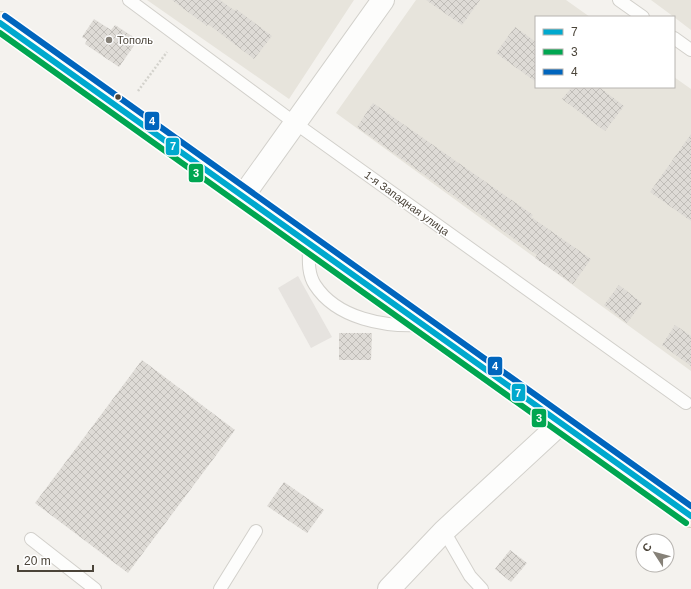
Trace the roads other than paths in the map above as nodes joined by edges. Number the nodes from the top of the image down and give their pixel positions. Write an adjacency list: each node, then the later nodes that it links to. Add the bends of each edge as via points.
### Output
1 (129, 0): 8 (lane, 1-я Западная улица)
2 (382, 0): 8 (street)
3 (618, 0): 4 (lane)
4 (642, 16)
5 (0, 23): 9 (main road)
6 (675, 39): 7 (lane)
7 (691, 50)
8 (295, 123): 9 (street); 12 (lane, 1-я Западная улица)
9 (243, 196): 10 (main road)
10 (309, 243): 11 (main road); 11 (lane, via 309,267 315,285 330,301 346,312 377,323)
11 (424, 325): 13 (main road)
12 (686, 403)
13 (560, 424): 14 (main road); 16 (street)
14 (691, 516)
15 (256, 531): 19 (lane)
16 (444, 531): 20 (street); 21 (lane, via 470,576)
17 (31, 539): 18 (lane)
18 (95, 589)
19 (220, 589)
20 (389, 589)
21 (482, 589)

